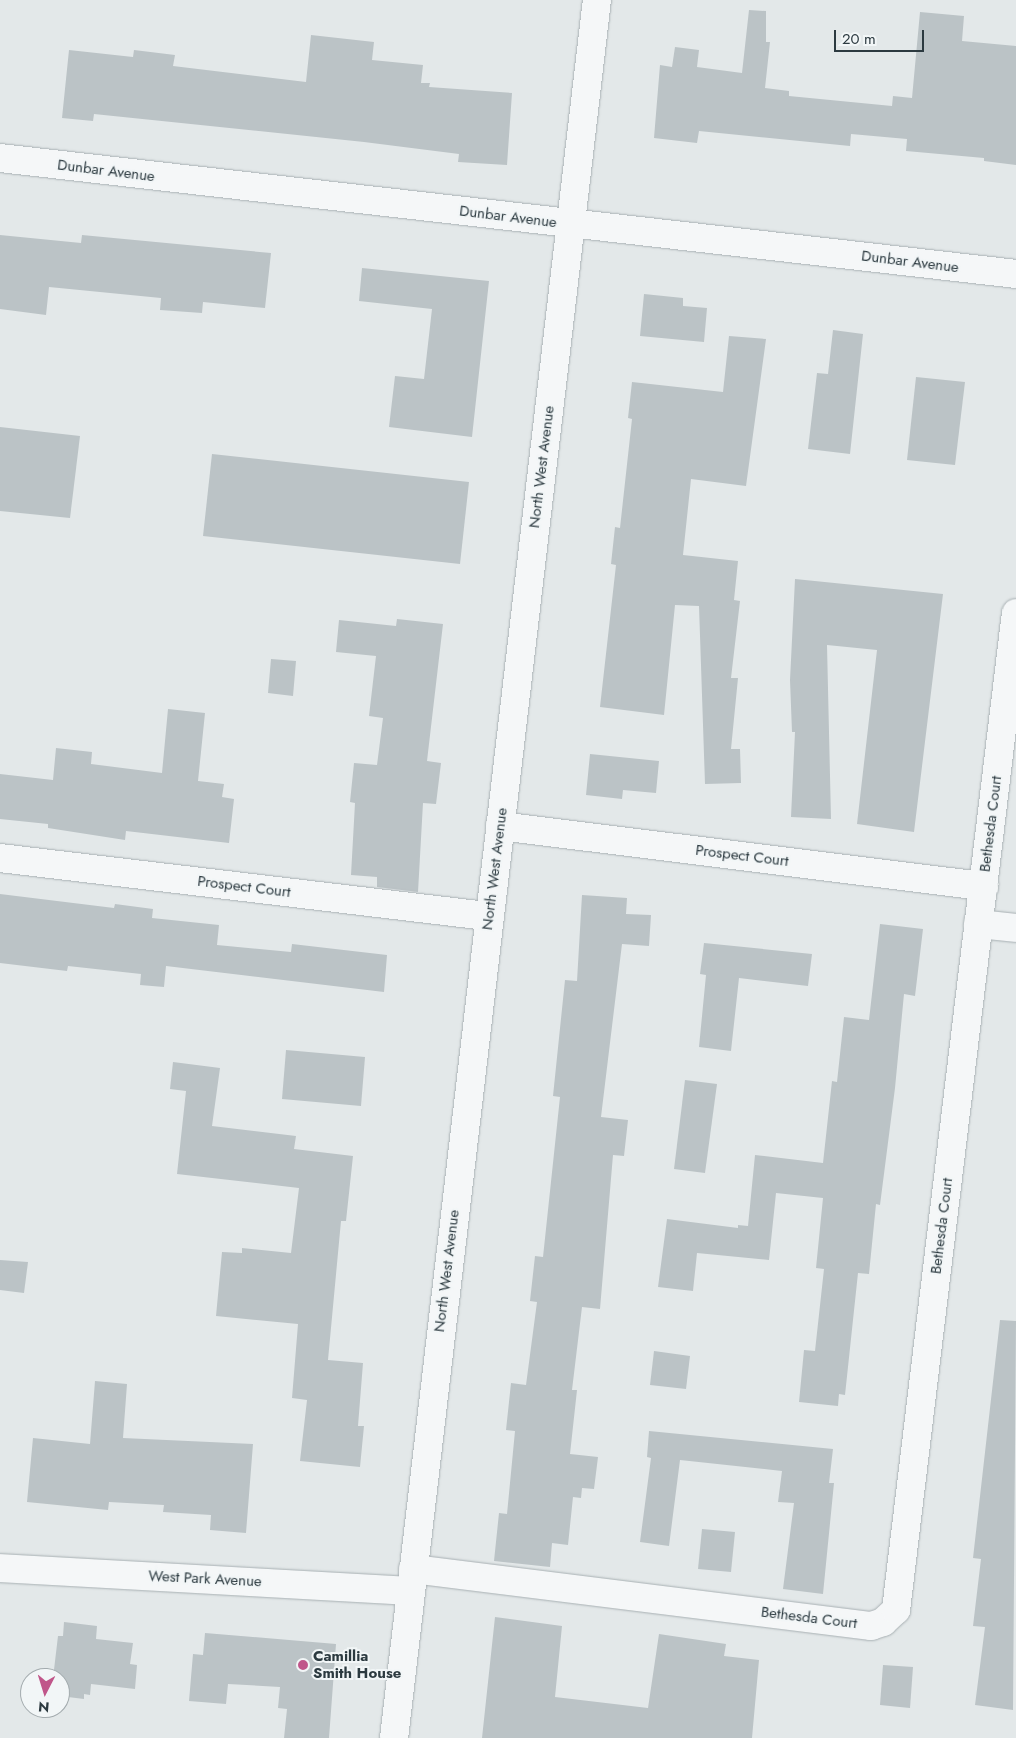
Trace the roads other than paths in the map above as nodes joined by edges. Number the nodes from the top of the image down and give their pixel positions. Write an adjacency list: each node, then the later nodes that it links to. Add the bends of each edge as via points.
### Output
1 (597, 0): 3 (street, North West Avenue)
2 (0, 158): 3 (street, Dunbar Avenue)
3 (573, 224): 4 (street, Dunbar Avenue); 6 (street, North West Avenue)
4 (1016, 274)
5 (1016, 613): 8 (street, Bethesda Court)
6 (500, 826): 8 (street, Prospect Court); 9 (street, North West Avenue)
7 (0, 858): 9 (street, Prospect Court)
8 (984, 886): 10 (street, Bethesda Court)
9 (489, 916): 13 (street, North West Avenue)
10 (978, 924): 11 (street); 14 (street, Bethesda Court, via 896,1610 883,1622 871,1626)
11 (1016, 928)
12 (0, 1568): 13 (street, West Park Avenue)
13 (411, 1580): 14 (street, West Park Avenue); 15 (street, North West Avenue)
14 (672, 1601)
15 (394, 1738)

